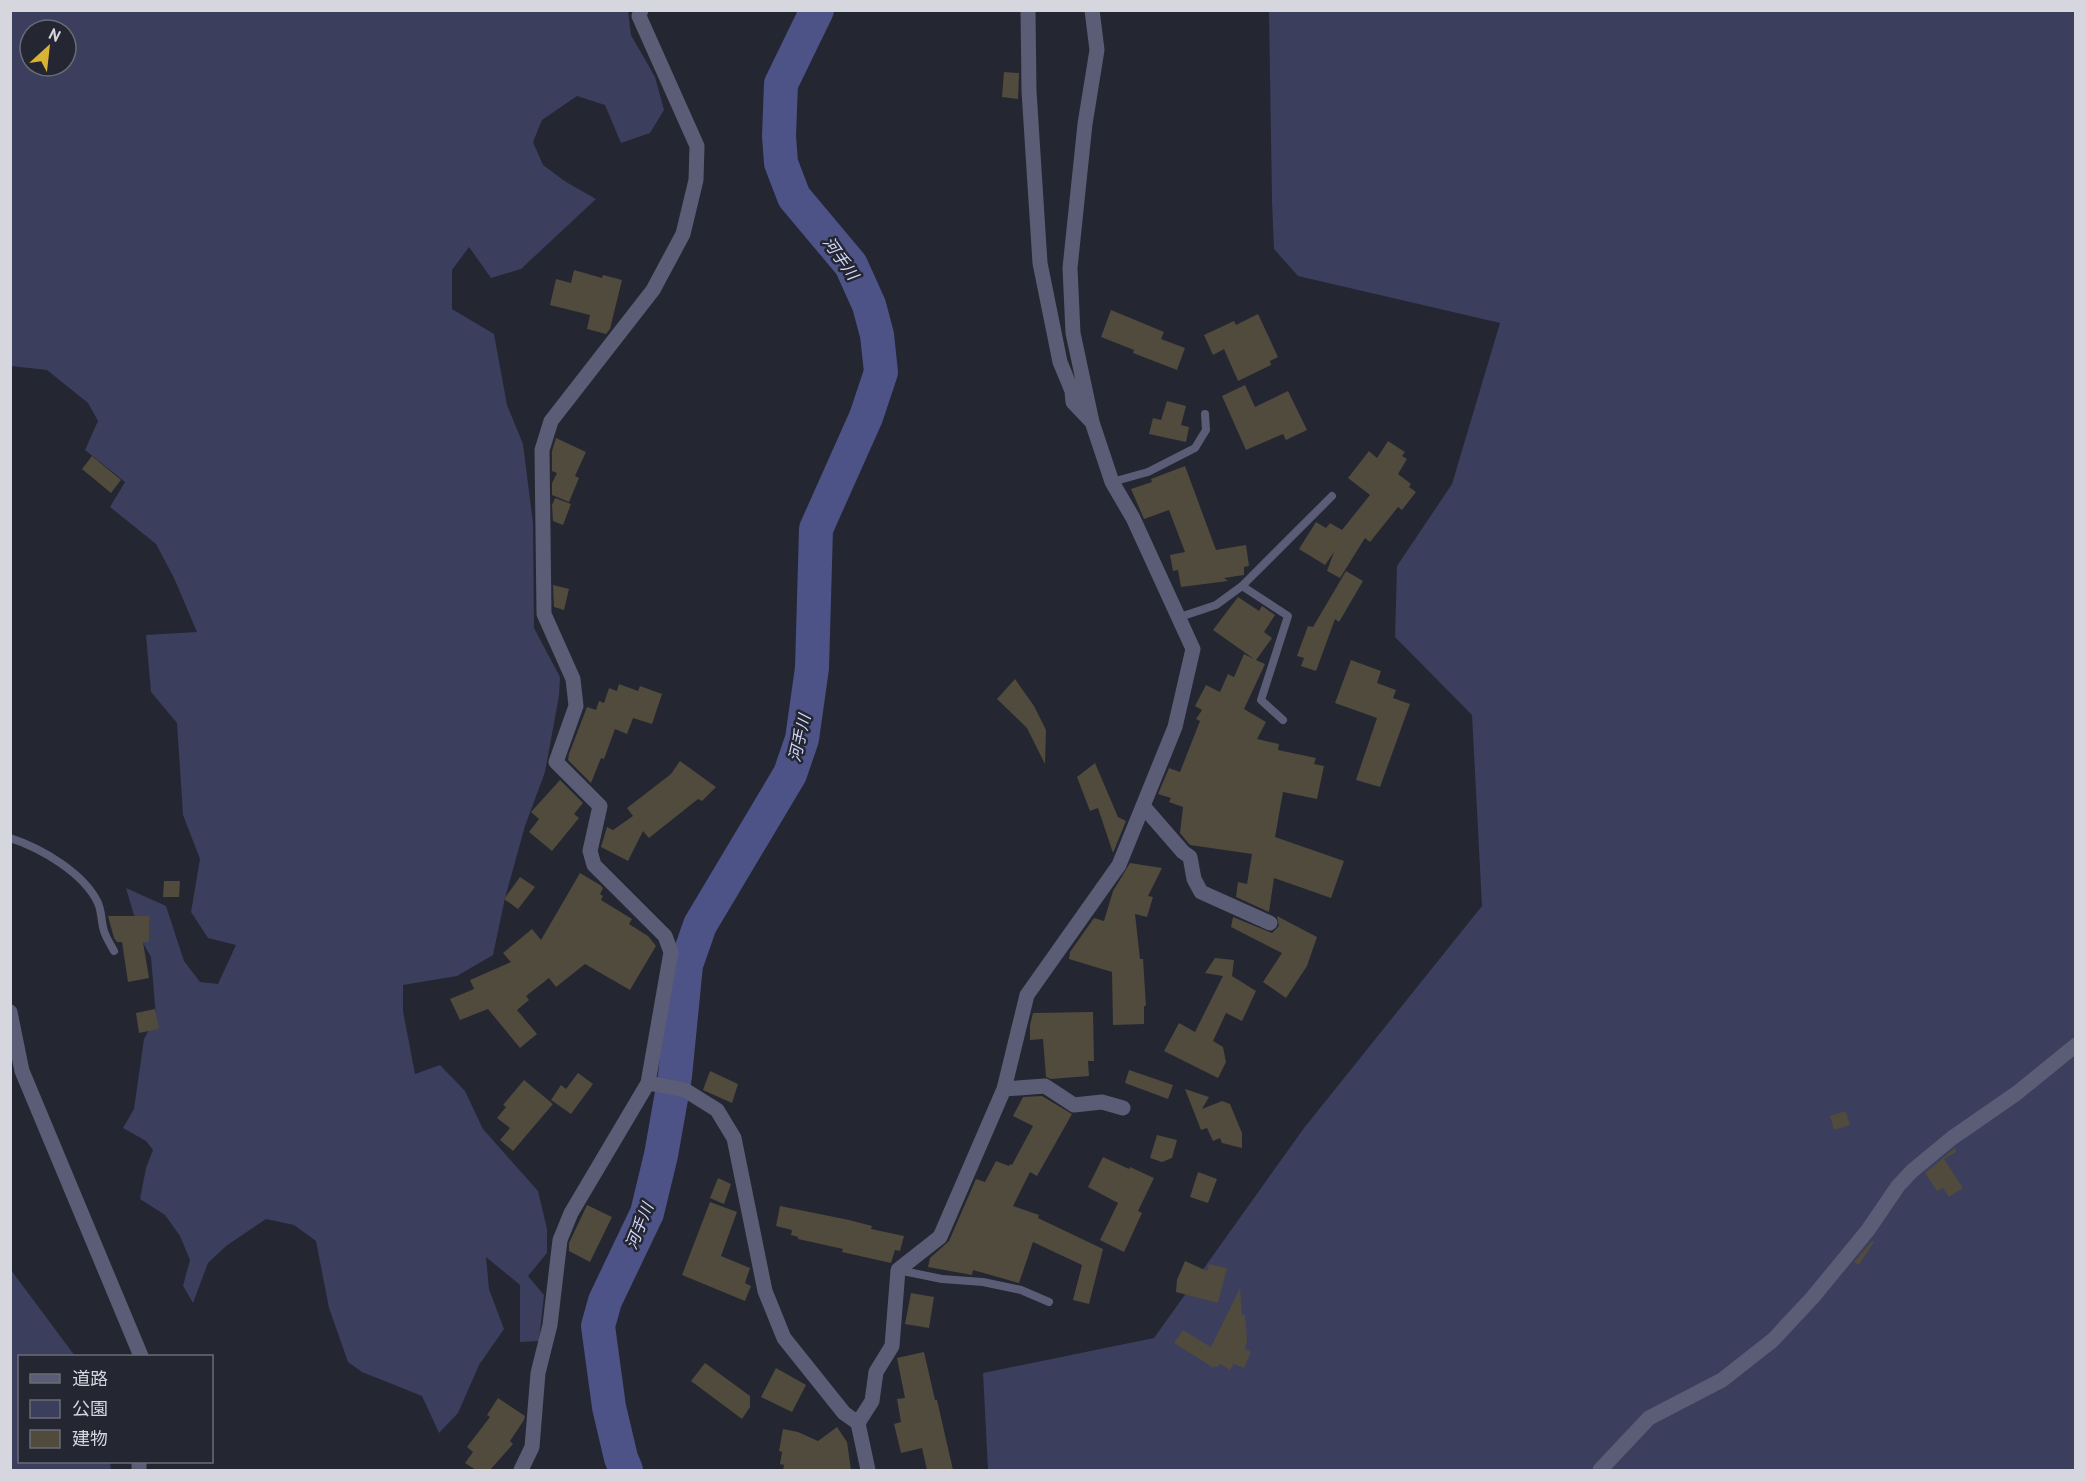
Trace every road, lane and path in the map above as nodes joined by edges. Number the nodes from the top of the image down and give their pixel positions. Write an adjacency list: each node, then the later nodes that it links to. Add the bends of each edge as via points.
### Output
1 (641, 10): 17 (street, via 639,16 697,146 696,180 683,234 653,290 551,421 543,450 544,614 573,679 576,706 556,762 600,806 590,850 594,865 665,936 671,952)
2 (1028, 10): 5 (street, via 1040,263 1060,362 1073,402)
3 (1092, 10): 5 (street, via 1097,50 1070,268 1073,333)
4 (1205, 414): 6 (lane, via 1206,430 1195,448 1148,472)
5 (1092, 422): 6 (street)
6 (1112, 482): 9 (street)
7 (1332, 496): 8 (lane)
8 (1242, 586): 9 (lane, via 1216,605); 10 (lane, via 1288,616 1261,700)
9 (1180, 617): 11 (street, via 1193,649 1175,727)
10 (1283, 720)
11 (1143, 806): 13 (street, via 1190,857 1201,892); 18 (street, via 1119,865 1027,995)
12 (10, 838): 14 (lane, via 28,843 86,885 98,904)
13 (1270, 923)
14 (114, 951)
15 (10, 1012): 22 (street, via 22,1071)
16 (2076, 1045): 26 (street, via 2018,1094 1952,1138 1912,1171 1813,1297 1773,1340 1722,1380 1649,1418)
17 (656, 1084): 23 (street, via 685,1090 717,1110 734,1138 765,1291 784,1338 844,1413); 24 (street, via 571,1213 560,1240 550,1324 538,1373 532,1448)
18 (1004, 1089): 19 (street, via 1045,1086 1074,1105 1102,1102); 20 (street, via 940,1237)
19 (1123, 1108)
20 (898, 1270): 21 (lane, via 1021,1290); 23 (street, via 892,1346 876,1372 872,1401)
21 (1049, 1302)
22 (141, 1355)
23 (858, 1423): 25 (street)
24 (521, 1470)
25 (868, 1470)
26 (1600, 1470)

